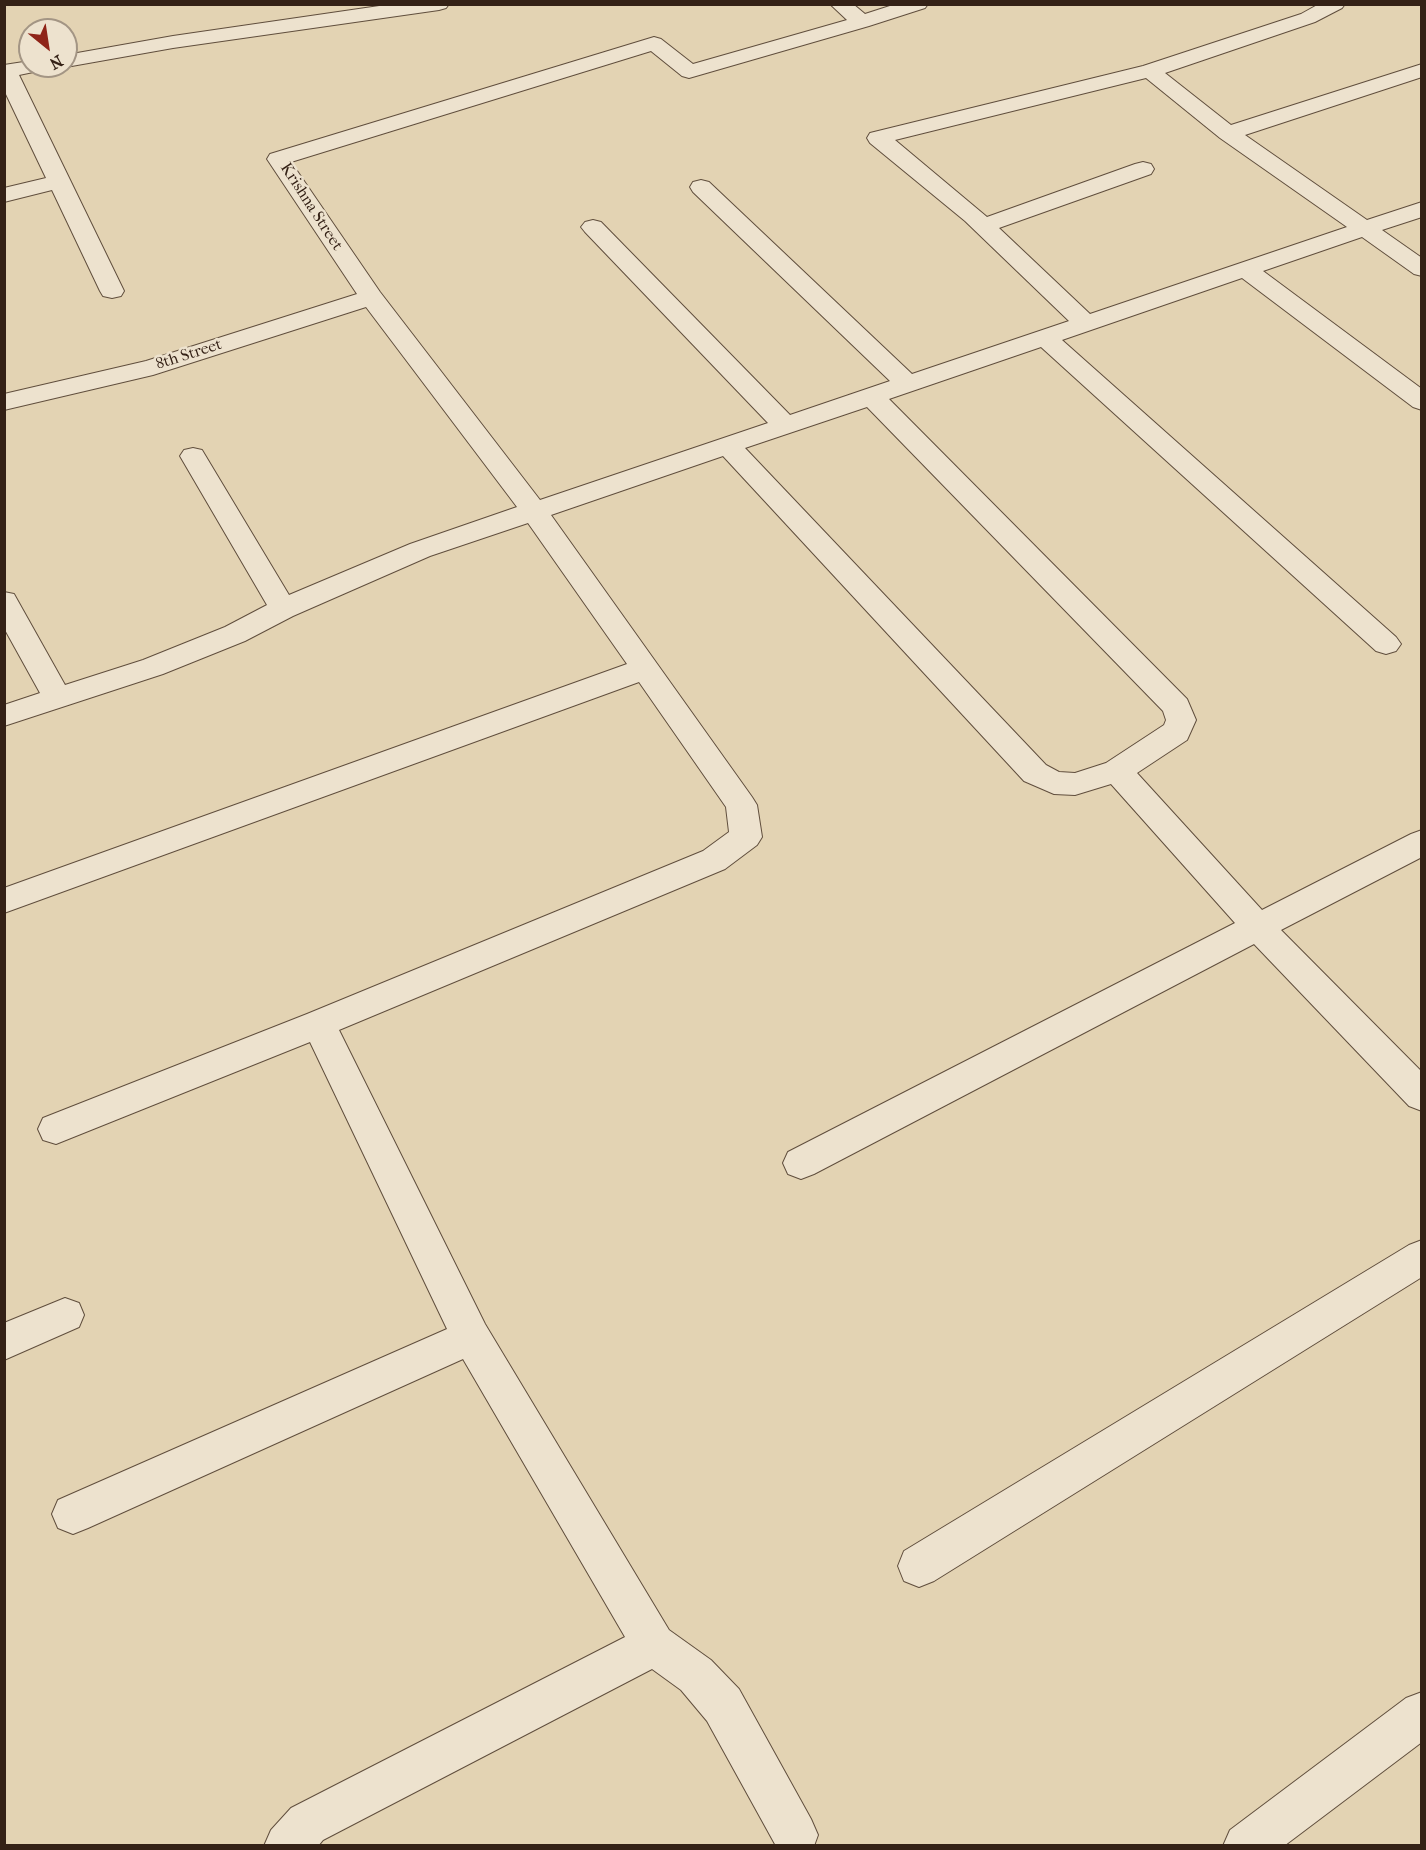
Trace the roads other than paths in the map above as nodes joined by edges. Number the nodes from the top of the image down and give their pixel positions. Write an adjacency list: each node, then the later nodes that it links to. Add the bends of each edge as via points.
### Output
1 (840, 4): 5 (street)
2 (918, 4): 5 (street)
3 (1335, 4): 8 (street, via 1308,18)
4 (425, 6): 6 (street)
5 (862, 22): 22 (street, Krishna Street, via 689,72 654,43 278,159)
6 (78, 59)
7 (1422, 70): 10 (street)
8 (1149, 71): 10 (street); 16 (street, via 878,138)
9 (5, 72): 12 (street)
10 (1228, 133): 18 (street)
11 (1143, 169): 16 (street)
12 (59, 182): 14 (street); 21 (street)
13 (701, 187): 25 (street)
14 (4, 195)
15 (1422, 209): 18 (street)
16 (984, 226): 23 (street)
17 (592, 227): 29 (street)
18 (1365, 229): 19 (street); 20 (street)
19 (1422, 269)
20 (1246, 270): 23 (street); 28 (street)
21 (112, 291)
22 (370, 297): 27 (street, 8th Street, via 153,366); 32 (street, Krishna Street)
23 (1087, 324): 24 (street)
24 (1045, 338): 25 (street); 35 (street)
25 (908, 384): 26 (street)
26 (871, 396): 29 (street); 39 (street, via 1176,706 1181,720 1176,732)
27 (4, 402)
28 (1422, 402)
29 (786, 426): 30 (street)
30 (727, 446): 32 (street); 39 (street, via 1035,772 1054,783 1075,784)
31 (193, 456): 34 (street)
32 (534, 511): 34 (street, via 420,550); 36 (street, Krishna Street)
33 (4, 601): 37 (street)
34 (283, 609): 37 (street, via 235,634 153,667)
35 (1386, 644)
36 (644, 669): 41 (street); 43 (street, Krishna Street, via 741,805 746,837 714,860)
37 (57, 698): 38 (street)
38 (4, 716)
39 (1117, 771): 42 (street)
40 (1422, 842): 42 (street)
41 (4, 901)
42 (1259, 928): 44 (street); 46 (street)
43 (319, 1024): 45 (street); 49 (street)
44 (1422, 1095)
45 (56, 1129)
46 (801, 1163)
47 (1422, 1257): 52 (street)
48 (64, 1314): 50 (street)
49 (471, 1336): 51 (street); 53 (street)
50 (4, 1342)
51 (73, 1514)
52 (919, 1566)
53 (654, 1645): 55 (street, via 696,1675 723,1705); 56 (street, via 307,1824)
54 (1422, 1714): 57 (street)
55 (795, 1835)
56 (287, 1845)
57 (1246, 1845)

